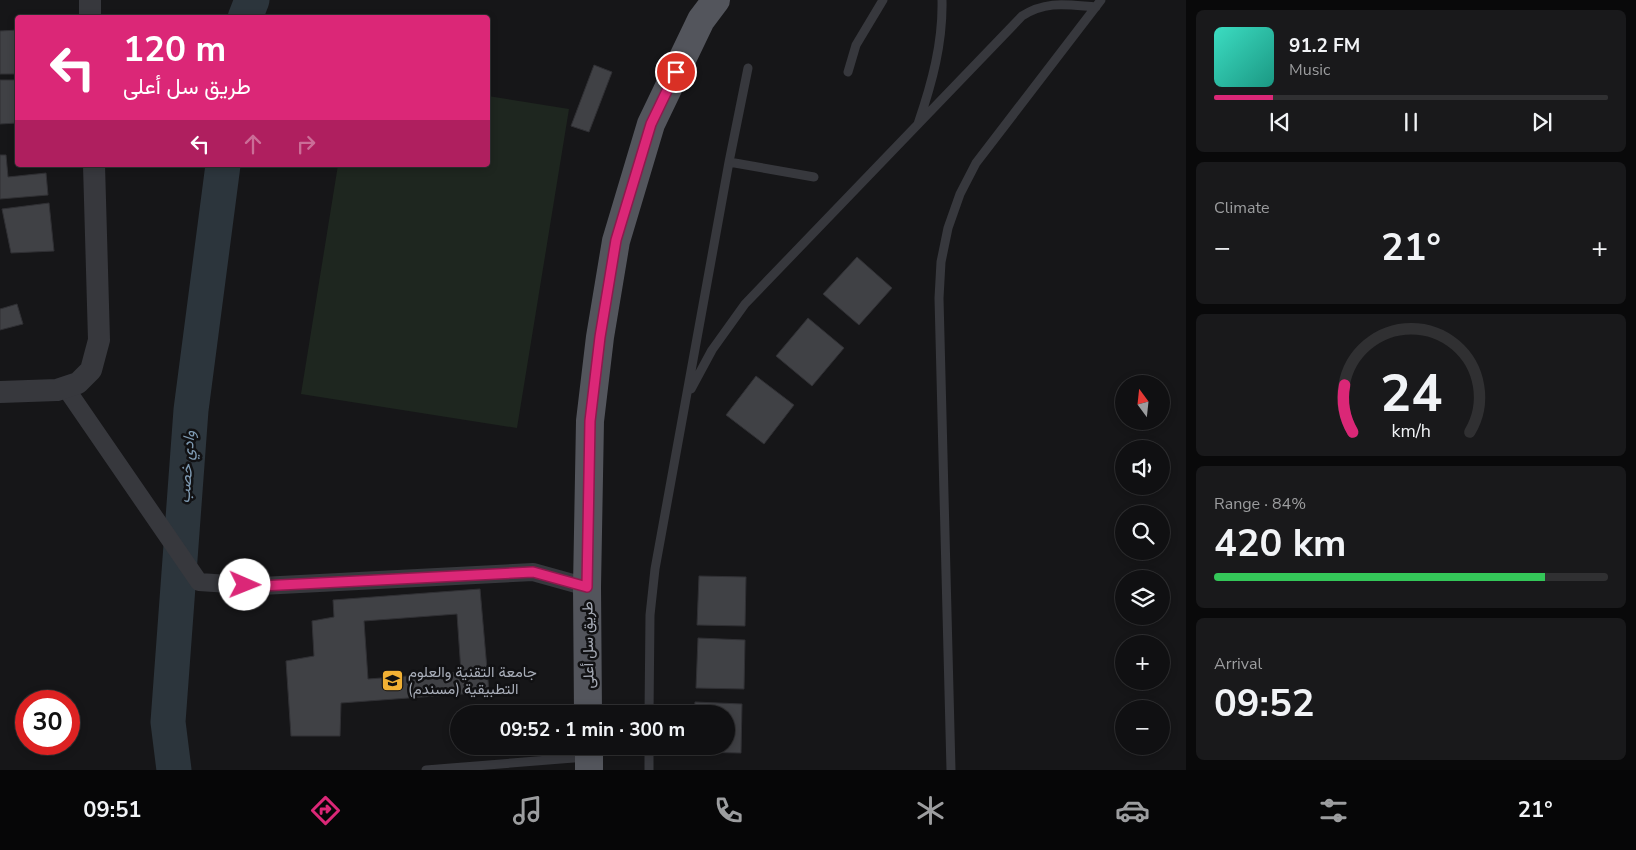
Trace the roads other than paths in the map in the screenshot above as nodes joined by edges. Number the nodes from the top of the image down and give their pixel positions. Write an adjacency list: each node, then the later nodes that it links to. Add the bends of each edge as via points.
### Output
1 (90, 0): 6 (street)
2 (716, 0): 16 (main road, طريق سل أعلى, via 701,20 651,124 616,240 590,421)
3 (882, 0): 8 (lane, via 856,45)
4 (942, 0): 9 (lane, via 938,54)
5 (1098, 3): 9 (lane, via 1046,5 1022,16); 24 (lane, via 976,163 960,194 941,262 939,298)
6 (90, 15)
7 (748, 68): 10 (lane)
8 (848, 72)
9 (917, 127): 15 (lane, via 745,304 712,350)
10 (729, 162): 12 (lane); 15 (lane)
11 (94, 167): 13 (street, via 99,340 91,370 78,382)
12 (814, 176)
13 (65, 387): 14 (street); 16 (street, via 200,582 261,586 533,572)
14 (0, 392)
15 (685, 400): 18 (lane, via 652,592)
16 (587, 587): 17 (main road, طريق سل أعلى)
17 (588, 705)
18 (649, 705)
19 (649, 755): 23 (lane)
20 (589, 758): 21 (lane)
21 (488, 767): 22 (lane)
22 (426, 770)
23 (649, 770)
24 (951, 770)

